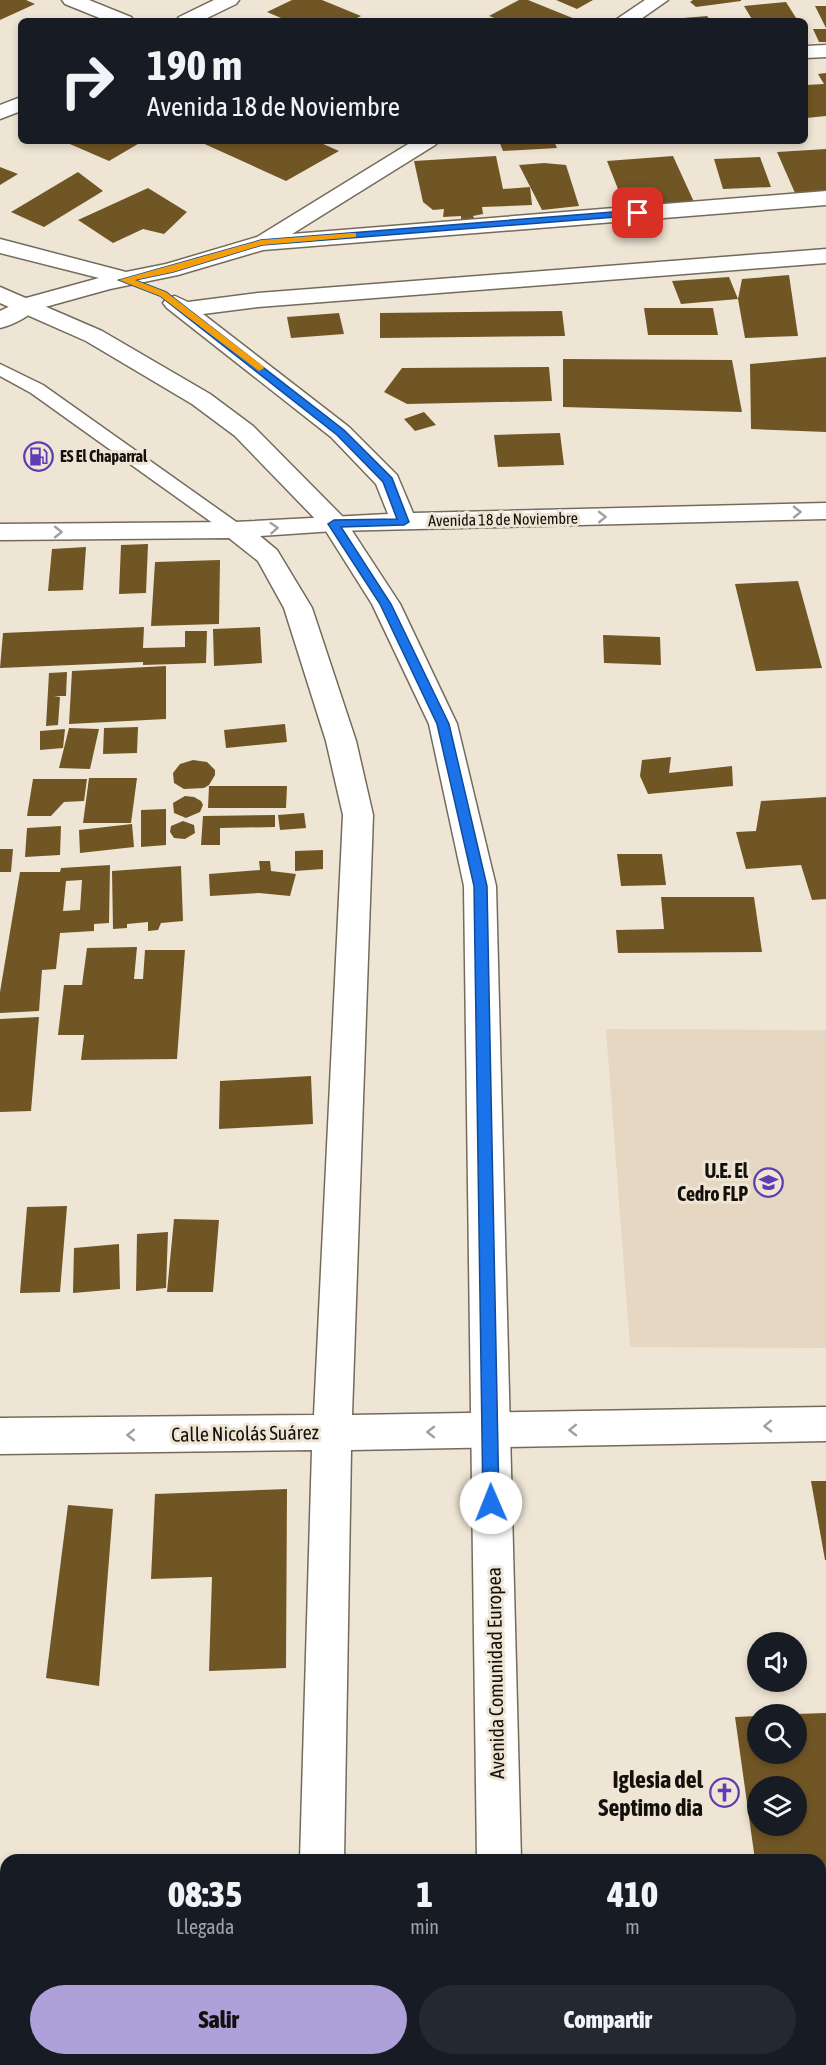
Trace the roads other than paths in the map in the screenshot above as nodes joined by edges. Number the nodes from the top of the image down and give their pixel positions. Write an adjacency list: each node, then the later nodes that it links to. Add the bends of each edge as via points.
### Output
1 (72, 0): 4 (street)
2 (229, 0): 5 (street)
3 (658, 0): 6 (street)
4 (117, 18)
5 (192, 18)
6 (629, 18)
7 (826, 51): 8 (street)
8 (808, 52)
9 (18, 104): 10 (street)
10 (0, 113)
11 (423, 144): 13 (street)
12 (826, 198): 13 (street)
13 (261, 243): 16 (street)
14 (0, 246): 16 (street)
15 (826, 256): 19 (street)
16 (124, 280): 18 (street); 19 (street, via 163,294)
17 (0, 294): 18 (street, Avenida Comunidad Europea)
18 (27, 305): 20 (street); 24 (street, Avenida Comunidad Europea, via 94,336 201,399 244,431)
19 (184, 309): 23 (street, via 340,432 388,481)
20 (0, 321)
21 (0, 369): 25 (lane, via 37,389)
22 (826, 512): 23 (street, Avenida 18 de Noviembre, one-way to 22)
23 (404, 522): 24 (street, Avenida 18 de Noviembre)
24 (334, 524): 25 (street, Avenida 18 de Noviembre, one-way to 24); 28 (street, Avenida Comunidad Europea, via 386,604 443,724 480,886)
25 (236, 530): 26 (street, Avenida 18 de Noviembre, one-way to 25); 29 (street, via 268,556 298,608 340,741 358,815)
26 (0, 532)
27 (826, 1425): 28 (street, Calle Nicolás Suárez, one-way to 28)
28 (489, 1431): 29 (street, Calle Nicolás Suárez, one-way to 29); 32 (street, Avenida Comunidad Europea)
29 (333, 1432): 30 (street, Calle Nicolás Suárez, one-way to 30); 31 (street)
30 (0, 1436)
31 (322, 1854)
32 (499, 1854)

